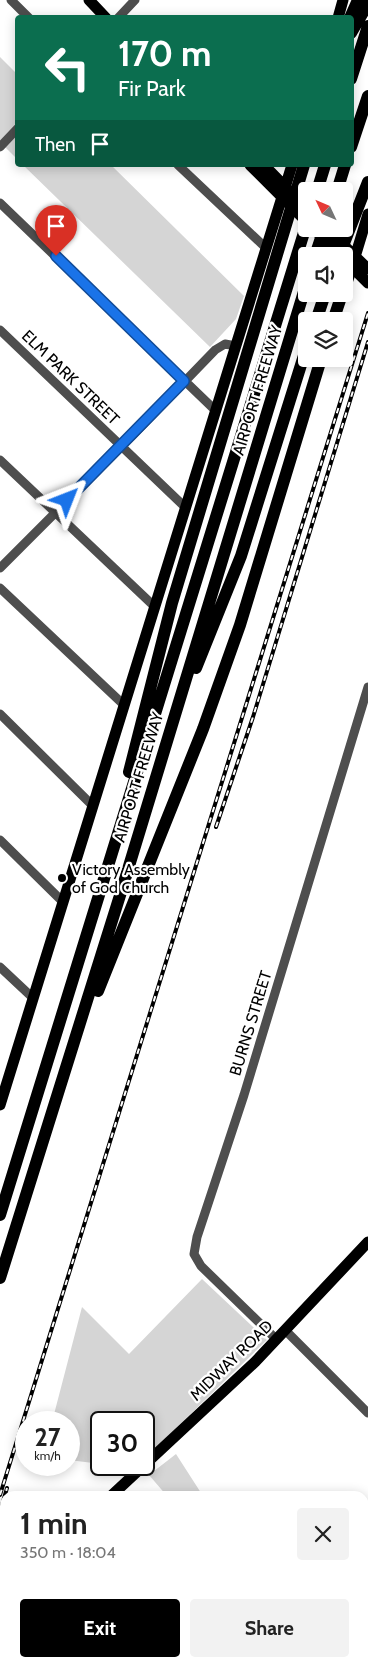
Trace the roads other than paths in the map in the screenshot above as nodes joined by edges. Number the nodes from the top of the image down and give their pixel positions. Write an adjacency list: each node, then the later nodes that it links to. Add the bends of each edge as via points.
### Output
1 (11, 0): 7 (street)
2 (88, 0): 8 (main road)
3 (135, 0): 9 (street)
4 (343, 0): 10 (main road)
5 (358, 0): 11 (highway)
6 (368, 4): 13 (highway)
7 (26, 15)
8 (103, 15)
9 (121, 15)
10 (339, 15)
11 (351, 15)
12 (368, 26): 14 (highway)
13 (354, 28)
14 (354, 70)
15 (368, 96): 17 (highway)
16 (15, 131): 18 (street)
17 (354, 138)
18 (0, 147)
19 (180, 167): 39 (street)
20 (253, 167): 29 (main road)
21 (265, 167): 29 (main road)
22 (291, 167): 29 (main road, AIRPORT FREEWAY)
23 (303, 167): 63 (highway, via 189,546 141,720 127,778)
24 (324, 167): 26 (highway)
25 (344, 167): 27 (highway)
26 (320, 182)
27 (340, 182)
28 (368, 182): 37 (highway)
29 (284, 192): 30 (main road); 32 (main road); 39 (main road, AIRPORT FREEWAY)
30 (298, 202)
31 (0, 203): 49 (street)
32 (298, 210)
33 (368, 214): 38 (main road)
34 (302, 238): 63 (highway, AIRPORT FREEWAY)
35 (324, 238): 36 (main road)
36 (333, 247)
37 (349, 247)
38 (352, 247)
39 (266, 248): 46 (main road, AIRPORT FREEWAY)
40 (353, 262): 42 (main road)
41 (353, 267): 43 (main road)
42 (368, 270)
43 (368, 283)
44 (301, 302): 61 (highway, AIRPORT FREEWAY)
45 (0, 330): 51 (street, ELM PARK STREET)
46 (236, 346): 49 (street, via 218,346); 50 (main road, AIRPORT FREEWAY)
47 (300, 367): 61 (highway, via 241,556)
48 (319, 367): 68 (highway, via 240,625 106,969 78,1050)
49 (184, 381): 50 (street); 51 (street)
50 (216, 411): 53 (main road, AIRPORT FREEWAY)
51 (122, 447): 53 (street, ELM PARK STREET); 54 (street)
52 (0, 460): 54 (street)
53 (186, 508): 57 (main road, AIRPORT FREEWAY)
54 (55, 512): 55 (street); 57 (street)
55 (0, 568)
56 (0, 588): 59 (street)
57 (155, 607): 59 (main road, AIRPORT FREEWAY)
58 (368, 687): 74 (street, BURNS STREET, via 194,1254 201,1266)
59 (124, 705): 62 (main road, AIRPORT FREEWAY)
60 (0, 714): 62 (street)
61 (165, 744): 68 (highway, AIRPORT FREEWAY)
62 (93, 806): 65 (main road, AIRPORT FREEWAY)
63 (123, 817): 70 (highway, AIRPORT FREEWAY)
64 (0, 840): 65 (street)
65 (63, 902): 67 (main road, AIRPORT FREEWAY)
66 (0, 967): 67 (street)
67 (33, 998): 69 (main road, AIRPORT FREEWAY)
68 (65, 1072): 72 (highway, AIRPORT FREEWAY)
69 (1, 1101)
70 (0, 1215)
71 (368, 1242): 73 (main road, MIDWAY ROAD)
72 (0, 1278)
73 (285, 1330): 74 (main road, MIDWAY ROAD); 75 (street)
74 (276, 1339): 76 (main road, MIDWAY ROAD)
75 (368, 1413)
76 (116, 1491)

